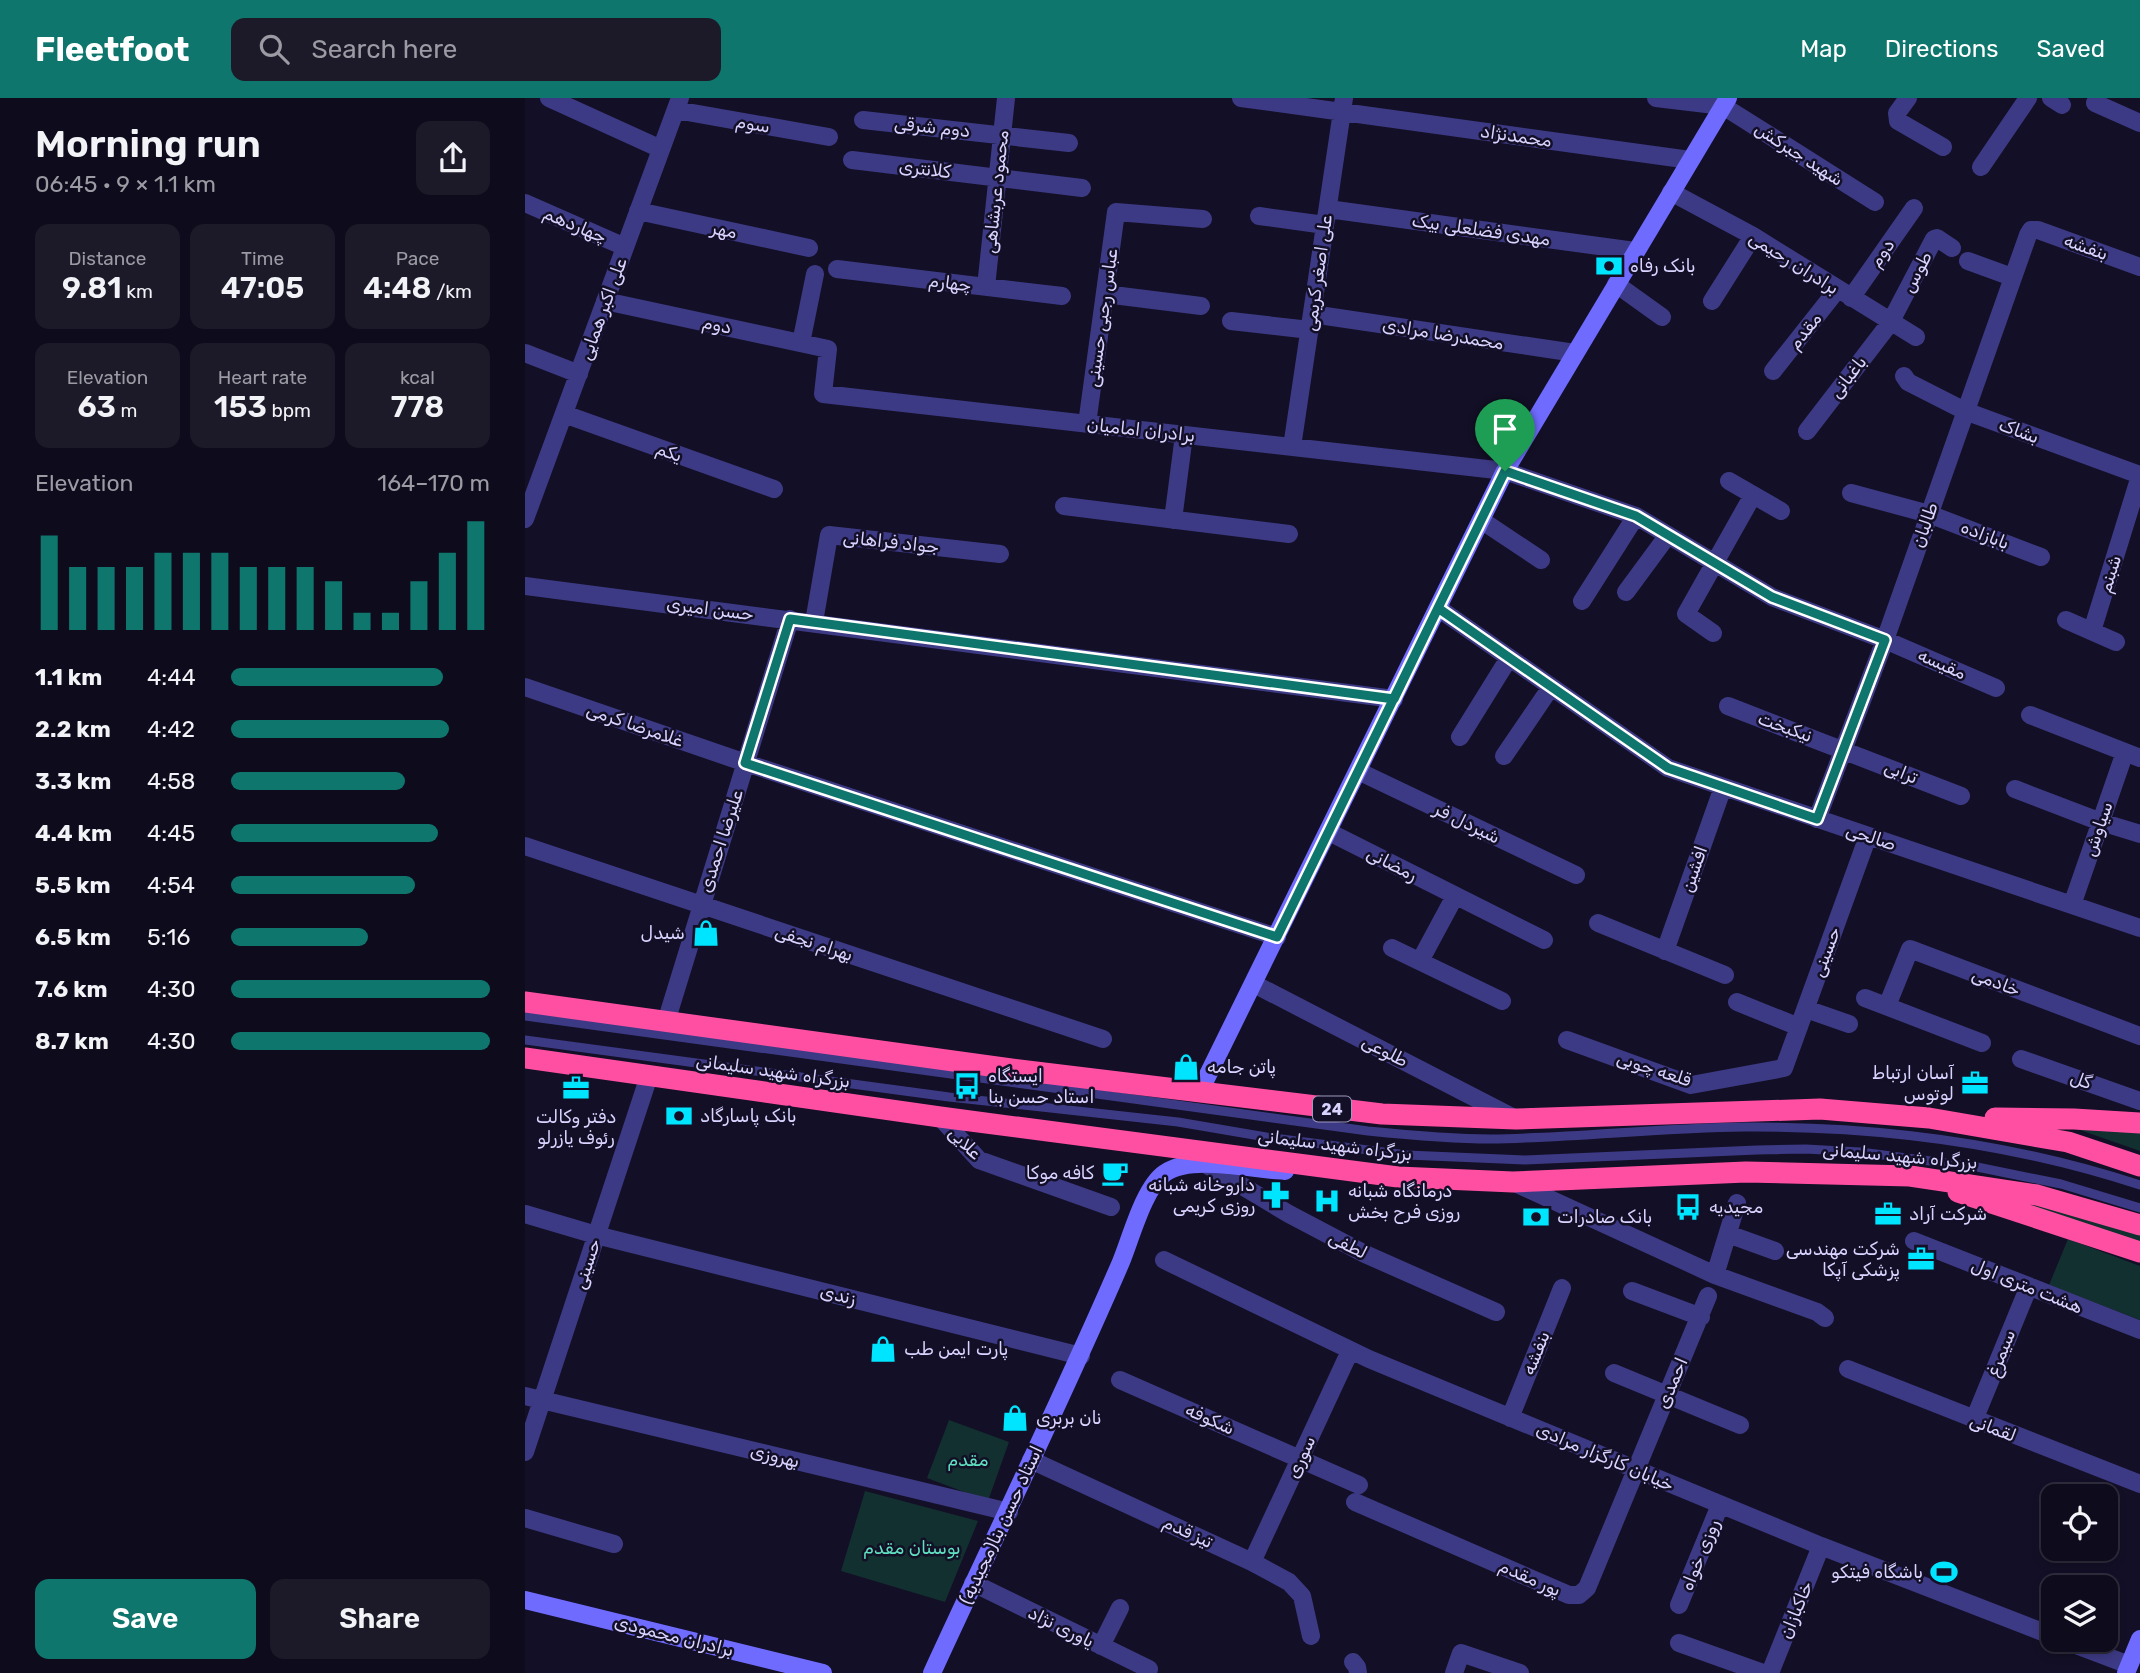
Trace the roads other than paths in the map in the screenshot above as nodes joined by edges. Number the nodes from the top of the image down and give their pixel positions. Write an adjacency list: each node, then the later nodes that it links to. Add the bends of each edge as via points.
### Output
1 (549, 98): 17 (street)
2 (1006, 98): 13 (street, محمود عربشاهی)
3 (1241, 98): 10 (street, محمدنژاد)
4 (1655, 98): 7 (street)
5 (1908, 98): 16 (street, via 1897,113 1898,121)
6 (2028, 98): 20 (street)
7 (1726, 102): 19 (main road); 24 (street, شهید جبرکش)
8 (2095, 103): 12 (street)
9 (678, 104): 14 (street, سوم); 17 (street, علی اکبر همایی)
10 (1343, 105): 19 (street, محمدنژاد); 29 (street, علی اصغر کریمی)
11 (863, 120): 13 (street, دوم شرقی)
12 (2140, 123)
13 (1002, 134): 15 (street, دوم شرقی); 21 (street, محمود عربشاهی)
14 (829, 137)
15 (1069, 143)
16 (1943, 148)
17 (661, 149): 27 (street, علی اکبر همایی)
18 (852, 160): 21 (street, کلانتری)
19 (1691, 160): 23 (main road)
20 (1981, 167)
21 (997, 178): 22 (street, کلانتری); 43 (street, محمود عربشاهی)
22 (1082, 188)
23 (1671, 192): 32 (street, برادران رحیمی); 36 (main road)
24 (1875, 202)
25 (525, 203): 33 (street, چهاردهم)
26 (1914, 208): 45 (street, دوم)
27 (638, 211): 33 (street, علی اکبر همایی); 34 (street, مهر)
28 (1259, 216): 29 (street, مهدی فضلعلی بیک)
29 (1326, 217): 36 (street, مهدی فضلعلی بیک); 52 (street, علی اصغر کریمی)
30 (1203, 219): 44 (street, عباس رجبی حسینی, via 1116,212)
31 (2031, 230): 38 (street, بنفشه); 41 (street, طالبان)
32 (1753, 236): 45 (street, برادران رحیمی); 47 (street)
33 (625, 247): 48 (street, علی اکبر همایی)
34 (809, 248)
35 (1952, 248): 53 (street, طوس, via 1934,239)
36 (1635, 251): 42 (main road)
37 (1968, 261): 41 (street)
38 (2140, 267)
39 (837, 269): 43 (street, چهارم)
40 (815, 274): 55 (street)
41 (2012, 277): 62 (street, طالبان)
42 (1616, 284): 50 (street); 58 (main road)
43 (986, 287): 46 (street, چهارم)
44 (1105, 294): 49 (street); 64 (street, عباس رجبی حسینی)
45 (1844, 294): 53 (street, برادران رحیمی); 59 (street, مقدم)
46 (1062, 296)
47 (1712, 301)
48 (605, 302): 55 (street, دوم); 60 (street, علی اکبر همایی)
49 (1201, 306)
50 (1662, 317)
51 (1231, 321): 52 (street, محمدرضا مرادی)
52 (1311, 322): 58 (street, محمدرضا مرادی); 67 (street, علی اصغر کریمی)
53 (1890, 323): 54 (street, برادران رحیمی); 65 (street, باغبانی)
54 (1916, 337)
55 (801, 343): 56 (street, دوم)
56 (828, 349): 64 (street, برادران امامیان, via 823,394)
57 (525, 353): 60 (street)
58 (1575, 354): 68 (main road)
59 (1773, 371)
60 (579, 374): 63 (street, علی اکبر همایی)
61 (1904, 376): 62 (street, بشاک)
62 (1965, 411): 69 (street, بشاک); 77 (street, طالبان)
63 (564, 414): 71 (street, یکم); 74 (street, علی اکبر همایی)
64 (1087, 424): 66 (street, برادران امامیان)
65 (1807, 431)
66 (1184, 435): 67 (street, برادران امامیان); 80 (street)
67 (1292, 447): 68 (street, برادران امامیان)
68 (1505, 471): 78 (street, مقیسه); 81 (main road)
69 (2140, 476): 95 (street, شبنم)
70 (1729, 481): 73 (street)
71 (774, 489)
72 (1851, 493): 77 (street, بابازاده)
73 (1753, 495): 76 (street); 87 (street)
74 (529, 496): 79 (street, علی اکبر همایی)
75 (1064, 506): 80 (street)
76 (1781, 511)
77 (1929, 514): 85 (street, بابازاده); 97 (street, طالبان)
78 (1636, 516): 83 (street, مقیسه); 90 (street)
79 (525, 519)
80 (1173, 520): 82 (street)
81 (1481, 520): 86 (street); 91 (main road)
82 (1289, 534)
83 (1668, 535): 87 (street, مقیسه); 89 (street)
84 (1000, 554): 94 (street, جواد فراهانی, via 829,535)
85 (2041, 556)
86 (1542, 560)
87 (1713, 564): 96 (street, via 1686,614); 97 (street, مقیسه, via 1772,597)
88 (525, 586): 92 (street, حسن امیری)
89 (1626, 592)
90 (1582, 601)
91 (1438, 608): 99 (street, صالحی); 103 (main road)
92 (790, 619): 94 (street, حسن امیری); 110 (street, علیرضا احمدی)
93 (2066, 620): 95 (street)
94 (814, 622): 103 (street, حسن امیری)
95 (2092, 631): 98 (street)
96 (1713, 633)
97 (1885, 640): 102 (street, مقیسه); 107 (street, طالبان)
98 (2116, 642)
99 (1509, 659): 100 (street, صالحی); 106 (street)
100 (1551, 687): 109 (street); 112 (street, صالحی, via 1668,768)
101 (525, 688): 110 (street, غلامرضا کرمی)
102 (1996, 688)
103 (1394, 699): 111 (main road)
104 (1728, 706): 107 (street, نیکبخت)
105 (2030, 715): 108 (street)
106 (1460, 737)
107 (1842, 749): 114 (street, ترابی); 115 (street, طالبان)
108 (2132, 755): 116 (street, سیاوش)
109 (1504, 756)
110 (745, 763): 124 (street, علیرضا احمدی); 127 (street, غلامرضا کرمی)
111 (1358, 771): 117 (main road); 121 (street, شیردل فر)
112 (1723, 787): 115 (street, صالحی); 130 (street, افشین)
113 (2015, 789): 116 (street)
114 (1961, 796)
115 (1817, 819): 119 (street, صالحی)
116 (2101, 822): 118 (street); 123 (street, سیاوش)
117 (1329, 832): 122 (street, رمضانی); 127 (main road)
118 (2140, 834)
119 (1868, 836): 123 (street, صالحی); 139 (street, حسینی)
120 (525, 846): 124 (street, بهرام نجفی)
121 (1576, 875)
122 (1455, 896): 128 (street, رمضانی); 131 (street)
123 (2072, 905): 126 (street, صالحی)
124 (701, 906): 141 (street, علیرضا احمدی); 145 (street, بهرام نجفی)
125 (1598, 923): 130 (street)
126 (2140, 928)
127 (1277, 937): 133 (main road)
128 (1543, 940)
129 (1392, 948): 131 (street)
130 (1665, 951): 132 (street)
131 (1420, 961): 135 (street)
132 (1725, 975)
133 (1254, 984): 153 (main road); 157 (street, طلوعی)
134 (1865, 998): 138 (street)
135 (1502, 1001)
136 (525, 1002): 141 (highway, 24)
137 (1737, 1002): 143 (street)
138 (1887, 1006): 144 (street, خادمی, via 1910,949); 148 (street)
139 (1805, 1009): 142 (street); 143 (street, حسینی)
140 (525, 1016): 164 (lane, via 1368,1131 1488,1139 1743,1127 1895,1133 2007,1149)
141 (666, 1022): 153 (highway, 24)
142 (1849, 1024)
143 (1799, 1027): 151 (street, حسینی)
144 (2140, 1036)
145 (1103, 1039)
146 (525, 1040): 167 (lane, via 1407,1154 1525,1160 1757,1150 1860,1152 1977,1167 2061,1184)
147 (1567, 1040): 151 (street, قلعه چوبی, via 1691,1085)
148 (1982, 1043)
149 (525, 1058): 152 (highway, بزرگراه شهید سلیمانی)
150 (2021, 1059): 154 (street, گل)
151 (1784, 1068)
152 (649, 1076): 155 (highway, بزرگراه شهید سلیمانی); 171 (street, حسینی)
153 (1199, 1093): 157 (highway, 24, via 1382,1114)
154 (2140, 1101)
155 (940, 1117): 162 (highway, بزرگراه شهید سلیمانی); 166 (street, علایی, via 979,1160)
156 (1929, 1118): 157 (highway, 24, via 1807,1109); 158 (highway); 160 (highway, 24, via 2069,1142)
157 (1516, 1119)
158 (2140, 1123)
159 (1207, 1165): 162 (main road, استاد حسن بنا(مجیدیه)); 181 (street, لطفی, via 1366,1254); 186 (main road, استاد حسن بنا(مجیدیه), via 1171,1169 1151,1188)
160 (2140, 1166)
161 (1910, 1176): 163 (highway, بزرگراه شهید سلیمانی, via 1746,1172); 169 (highway, بزرگراه شهید سلیمانی, via 2037,1195); 174 (highway)
162 (1398, 1177): 163 (highway, بزرگراه شهید سلیمانی)
163 (1513, 1182): 176 (street)
164 (2140, 1185)
165 (1737, 1203): 170 (street)
166 (1111, 1207)
167 (2140, 1208)
168 (525, 1214): 171 (street, زندی)
169 (2140, 1225)
170 (1728, 1234): 173 (street); 176 (street)
171 (596, 1235): 186 (street, زندی); 191 (street, حسینی)
172 (1914, 1241): 177 (street, هشت متری اول)
173 (1775, 1251)
174 (2134, 1251)
175 (1164, 1260): 185 (street, خیابان کارگزار مرادی)
176 (1715, 1275): 183 (street)
177 (2029, 1286): 184 (street, هشت متری اول); 193 (street, سیمرغ)
178 (1562, 1288): 192 (street, بنفشه)
179 (1632, 1291): 182 (street)
180 (1708, 1296): 182 (street, احمدی)
181 (1496, 1312)
182 (1701, 1317): 190 (street, احمدی)
183 (1825, 1318)
184 (2140, 1330)
185 (1350, 1351): 192 (street, خیابان کارگزار مرادی); 196 (street, سوری)
186 (1081, 1356): 197 (main road, استاد حسن بنا(مجیدیه))
187 (1848, 1369): 193 (street, لقمانی)
188 (1614, 1373): 190 (street)
189 (1120, 1380): 196 (street, شکوفه)
190 (1667, 1396): 194 (street); 198 (street, احمدی)
191 (533, 1398): 195 (street, حسینی); 202 (street, بهروزی)
192 (1510, 1418): 198 (street, خیابان کارگزار مرادی)
193 (1974, 1420): 199 (street, لقمانی)
194 (1739, 1425)
195 (525, 1452)
196 (1300, 1459): 200 (street, شکوفه); 206 (street, سوری)
197 (1031, 1460): 202 (main road, استاد حسن بنا(مجیدیه)); 206 (street, تیز قدم)
198 (1636, 1470): 200 (street, پور مقدم, via 1587,1588 1579,1595 1569,1595); 201 (street, خیابان کارگزار مرادی)
199 (2140, 1484)
200 (1357, 1493)
201 (1720, 1505): 205 (street, خیابان کارگزار مرادی); 209 (street, روزی خواه)
202 (1009, 1512): 207 (main road, استاد حسن بنا(مجیدیه))
203 (525, 1518): 204 (street)
204 (614, 1544)
205 (1821, 1546): 211 (street, خیابان کارگزار مرادی); 224 (street, خاکبازان)
206 (1252, 1562): 212 (street, تیز قدم, via 1289,1582 1302,1596)
207 (973, 1583): 215 (street, یاوری نژاد); 220 (main road, استاد حسن بنا(مجیدیه))
208 (525, 1600): 219 (main road, برادران محمودی)
209 (1679, 1605)
210 (1120, 1608): 215 (street)
211 (2041, 1631)
212 (1311, 1636)
213 (2140, 1639): 217 (main road)
214 (1679, 1643): 223 (street)
215 (1101, 1646): 218 (street, یاوری نژاد)
216 (2089, 1652): 217 (street)
217 (2127, 1669)
218 (1149, 1670)
219 (823, 1673)
220 (932, 1673)
221 (1454, 1673): 222 (street, via 1461,1653)
222 (1520, 1673)
223 (1763, 1673)
224 (1770, 1673)

